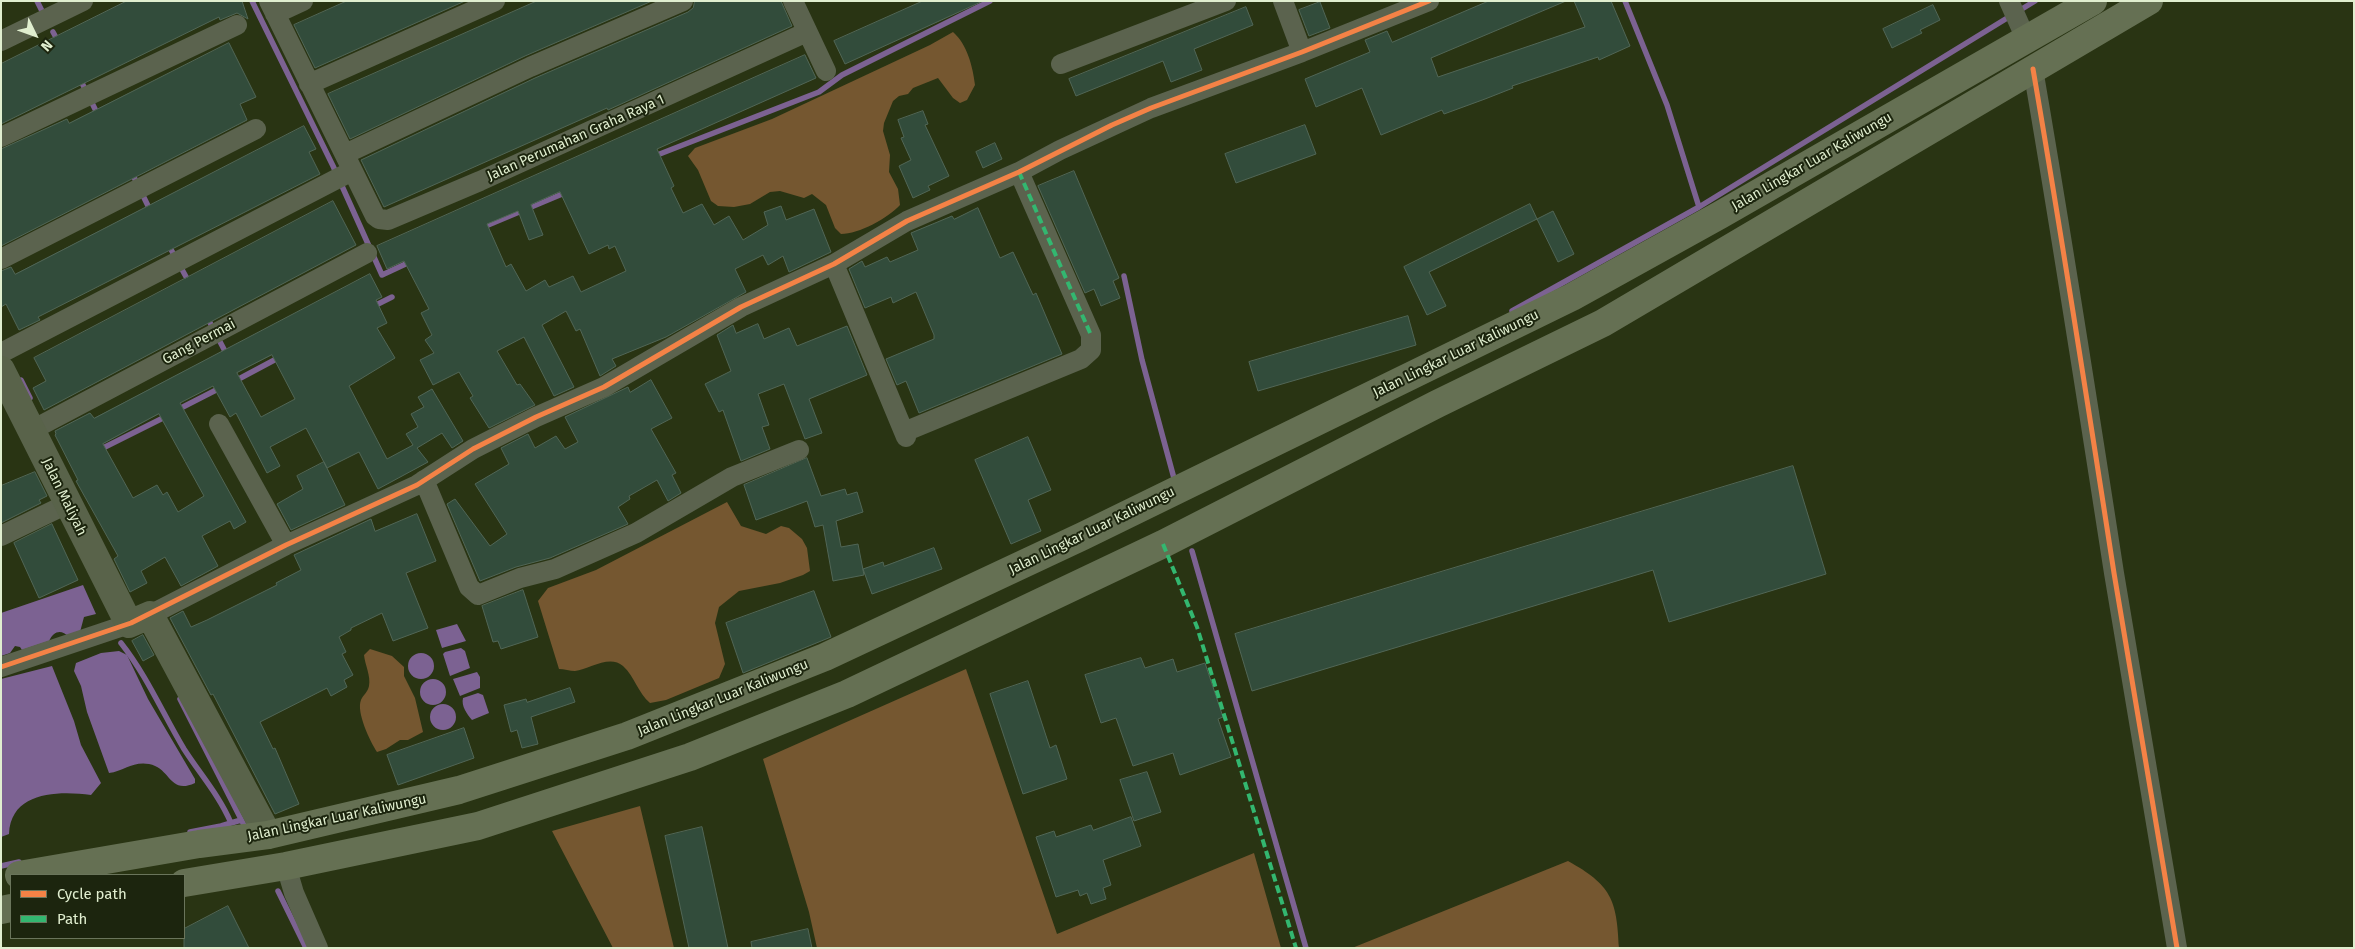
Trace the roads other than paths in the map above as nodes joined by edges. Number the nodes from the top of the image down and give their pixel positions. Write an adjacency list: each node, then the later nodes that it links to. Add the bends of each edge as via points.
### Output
1 (83, 1): 11 (street)
2 (303, 1): 12 (street, Jalan Perumahan Graha Raya 1)
3 (495, 1): 21 (street)
4 (683, 1): 24 (street, via 530,67)
5 (793, 1): 15 (street)
6 (1226, 1): 18 (street)
7 (1283, 1): 17 (street)
8 (1429, 1): 17 (street)
9 (2093, 1): 13 (highway, Jalan Lingkar Luar Kaliwungu)
10 (2148, 1): 19 (highway)
11 (57, 7): 16 (street)
12 (272, 8): 21 (street, Jalan Perumahan Graha Raya 1)
13 (2015, 17): 40 (highway, Jalan Lingkar Luar Kaliwungu, via 1720,216 1572,297 1083,536 825,657 627,736 460,790)
14 (237, 25): 23 (street)
15 (807, 32): 20 (street); 24 (street, Jalan Perumahan Graha Raya 1, via 517,165 388,220 375,216)
16 (1, 41)
17 (1302, 52): 25 (street, via 1151,108)
18 (1061, 64)
19 (2034, 69): 41 (highway, via 1603,323 1163,544 847,694 690,757 478,826); 45 (street)
20 (826, 71)
21 (309, 84): 24 (street, Jalan Perumahan Graha Raya 1)
22 (256, 128): 27 (street)
23 (1, 137)
24 (345, 170): 29 (street)
25 (1019, 172): 28 (street, via 907,221); 28 (street, via 1090,335 1091,350 1081,359 905,435)
26 (366, 253): 32 (street, Gang Permai)
27 (1, 259)
28 (834, 264): 34 (street, via 741,307 604,387 473,449)
29 (1, 353)
30 (1, 370): 32 (street, Jalan Maliyah)
31 (220, 424): 37 (street)
32 (39, 426): 35 (street, Jalan Maliyah)
33 (799, 450): 34 (street, via 732,477 636,533 555,569 520,578 478,596 469,587)
34 (424, 480): 37 (street)
35 (66, 504): 36 (street); 38 (street, Jalan Maliyah)
36 (1, 536)
37 (286, 545): 38 (street)
38 (138, 620): 39 (street); 40 (street, Jalan Maliyah)
39 (1, 667)
40 (268, 835): 42 (highway, Jalan Lingkar Luar Kaliwungu)
41 (286, 866): 43 (highway); 44 (street)
42 (25, 874)
43 (185, 883)
44 (318, 948)
45 (2177, 948)

